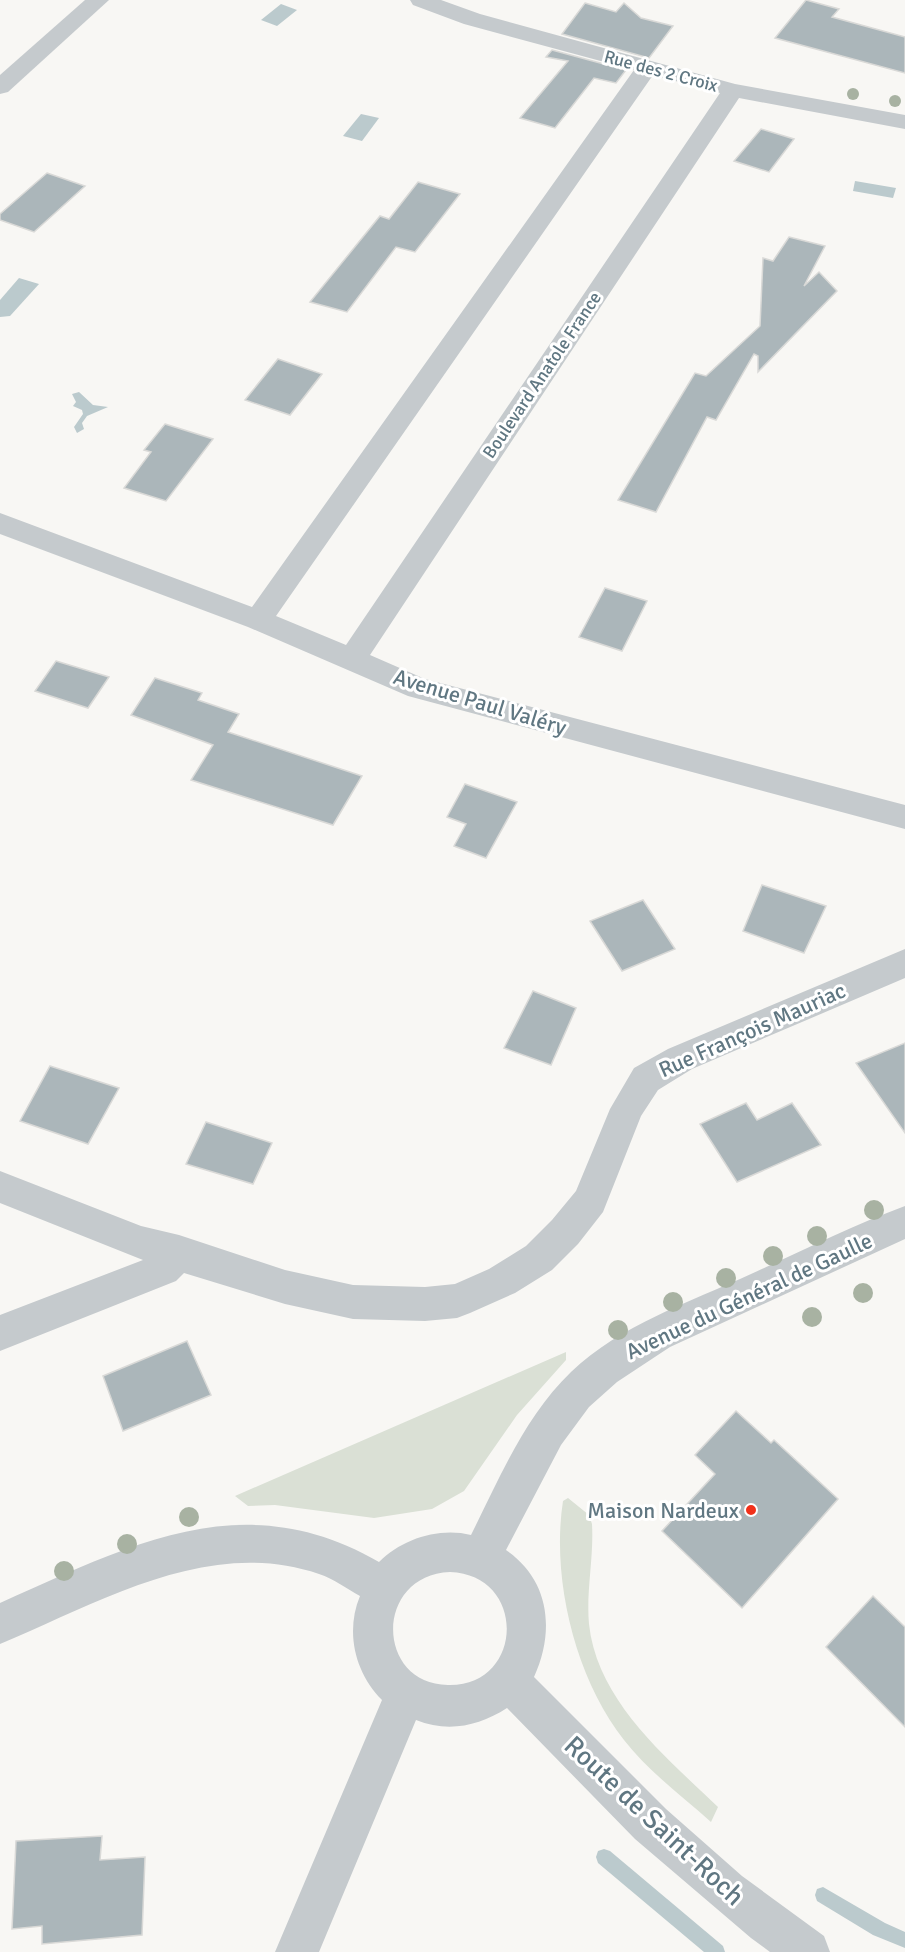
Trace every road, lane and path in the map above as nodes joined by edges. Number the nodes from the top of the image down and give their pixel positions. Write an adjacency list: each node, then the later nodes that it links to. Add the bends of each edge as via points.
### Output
1 (98, 0): 4 (street)
2 (421, 0): 3 (street, Rue des 2 Croix, via 472,19)
3 (647, 68): 5 (street, Rue des 2 Croix); 8 (street)
4 (0, 87)
5 (733, 90): 6 (street, Rue des 2 Croix); 9 (street, Boulevard Anatole France)
6 (905, 122)
7 (0, 524): 8 (street, Avenue Paul Valéry)
8 (258, 620): 9 (street, Avenue Paul Valéry)
9 (351, 660): 10 (street, Avenue Paul Valéry, via 418,688)
10 (905, 817)
11 (905, 963): 14 (street, Rue François Mauriac, via 680,1059 646,1078 627,1109 590,1201 565,1232 539,1258 457,1301 353,1302 285,1287)
12 (0, 1187): 14 (street, Rue François Mauriac, via 139,1242)
13 (905, 1222): 16 (street, Avenue du Général de Gaulle, via 657,1335 619,1358 577,1392 536,1447)
14 (179, 1252): 15 (street, via 163,1269)
15 (0, 1333)
16 (482, 1556): 17 (street, via 461,1550 417,1557); 19 (street, via 501,1569 516,1588 524,1610 526,1635 521,1658)
17 (384, 1588): 18 (street, via 317,1553 266,1544 225,1544 185,1551 96,1582); 20 (street, via 373,1633 378,1657 389,1678)
18 (0, 1624)
19 (509, 1680): 20 (street, via 472,1705 448,1708 426,1704); 22 (street, Route de Saint-Roch, via 618,1795 719,1888)
20 (406, 1694): 21 (street)
21 (297, 1952)
22 (808, 1952)

